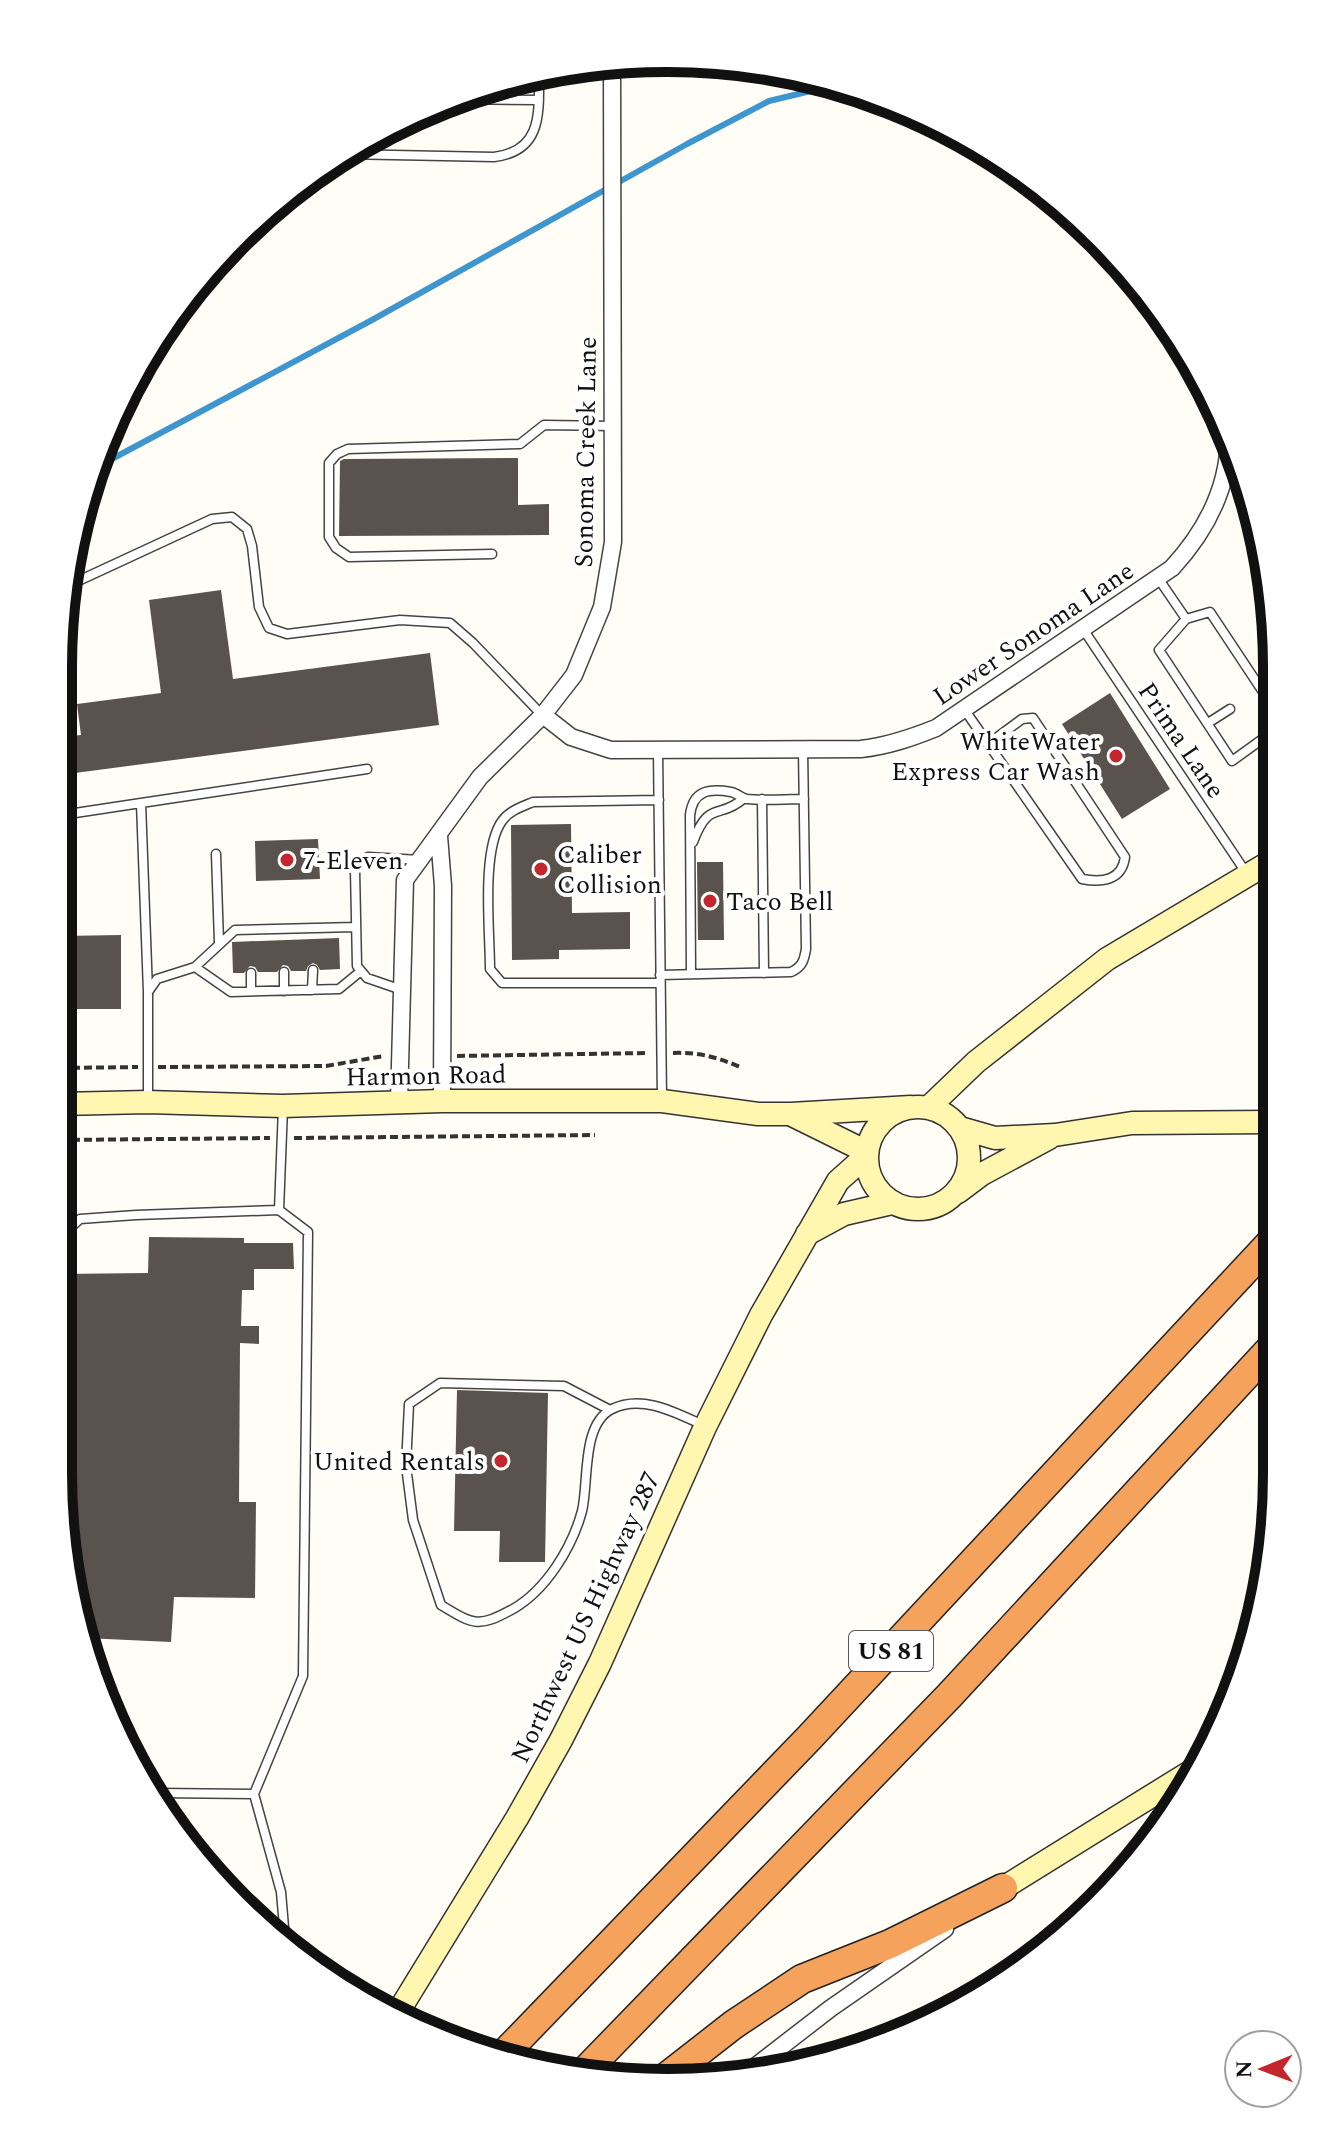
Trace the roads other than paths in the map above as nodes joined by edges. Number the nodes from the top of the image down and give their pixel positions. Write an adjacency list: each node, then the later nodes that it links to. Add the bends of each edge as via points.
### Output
1 (612, 75): 6 (street, Sonoma Creek Lane)
2 (539, 86): 4 (lane)
3 (490, 99): 4 (lane)
4 (539, 100): 5 (lane, via 525,147 512,155)
5 (366, 154)
6 (613, 426): 8 (lane, via 544,425 520,444 348,449 329,463 329,537 349,557); 18 (street, Sonoma Creek Lane, via 613,542 602,607 574,675)
7 (1226, 462): 9 (street, Lower Sonoma Lane, via 1213,510 1196,542)
8 (492, 554)
9 (1158, 578): 11 (lane); 12 (street, Lower Sonoma Lane)
10 (78, 581): 18 (lane, via 212,519 232,517 247,529 259,607 269,628 287,634 400,620 450,623)
11 (1186, 619): 13 (lane, via 1210,612); 19 (lane, via 1159,650)
12 (1083, 628): 16 (street, Lower Sonoma Lane); 36 (lane, Prima Lane)
13 (1261, 689): 14 (lane); 15 (lane)
14 (1263, 692)
15 (1250, 697)
16 (964, 709): 21 (lane); 22 (street, Lower Sonoma Lane, via 936,728 887,746)
17 (1230, 709): 19 (lane)
18 (543, 715): 23 (street, Lower Sonoma Lane, via 593,746); 31 (street, Sonoma Creek Lane, via 480,777)
19 (1208, 723): 20 (lane, via 1232,761)
20 (1263, 739)
21 (988, 744): 21 (lane, via 1082,879 1115,878 1125,857 1033,718 1022,719)
22 (803, 749): 23 (street, Lower Sonoma Lane); 27 (lane)
23 (658, 750): 28 (lane)
24 (367, 769): 29 (lane)
25 (743, 799): 26 (lane); 32 (lane, via 708,815); 32 (lane, via 734,792 706,792 693,798)
26 (762, 799): 27 (lane); 50 (lane)
27 (804, 799): 50 (lane, via 806,949 799,968)
28 (659, 800): 52 (lane); 52 (lane, via 533,802 503,819 490,856 490,969 502,983)
29 (141, 803): 30 (lane); 57 (lane)
30 (72, 813)
31 (439, 836): 34 (street, Sonoma Creek Lane); 58 (street)
32 (690, 848): 51 (lane)
33 (216, 854): 44 (lane)
34 (421, 860): 37 (lane, via 368,857 355,870); 54 (street, Sonoma Creek Lane, via 405,880)
35 (1263, 866): 36 (main road)
36 (1248, 875): 64 (main road, via 1107,959)
37 (355, 927): 39 (lane); 47 (lane)
38 (283, 928): 39 (lane); 40 (lane); 42 (lane)
39 (311, 928): 41 (lane)
40 (252, 929): 43 (lane); 44 (lane, via 235,930)
41 (312, 939)
42 (284, 940)
43 (251, 941)
44 (219, 942): 45 (lane)
45 (195, 967): 55 (lane, via 231,992); 57 (lane, via 157,979)
46 (313, 970): 53 (lane)
47 (361, 971): 53 (lane, via 339,989); 54 (lane)
48 (284, 972): 56 (lane)
49 (251, 973): 55 (lane)
50 (764, 973): 51 (lane)
51 (691, 974): 52 (lane)
52 (660, 979): 59 (lane)
53 (312, 990): 56 (lane)
54 (402, 990): 61 (street, Sonoma Creek Lane)
55 (251, 991): 56 (lane)
56 (284, 991)
57 (148, 992): 60 (lane)
58 (442, 1101): 59 (main road, Harmon Road); 61 (main road, Harmon Road)
59 (662, 1101): 65 (main road, Harmon Road)
60 (148, 1102): 62 (main road, Harmon Road); 63 (main road, Harmon Road)
61 (399, 1102): 63 (main road, Harmon Road)
62 (72, 1104)
63 (283, 1106): 72 (lane)
64 (920, 1107): 65 (main road, Harmon Road); 67 (main road, via 940,1112); 69 (main road, via 895,1112 881,1122)
65 (791, 1114): 69 (main road, Harmon Road)
66 (1263, 1122): 68 (main road, via 1132,1123)
67 (960, 1128): 68 (main road, via 995,1138); 70 (main road, via 968,1168 956,1193)
68 (1055, 1135): 70 (main road, via 982,1174)
69 (866, 1154): 71 (main road, via 878,1191); 74 (main road, Northwest US Highway 287, via 838,1181)
70 (945, 1202): 71 (main road, via 928,1209)
71 (892, 1203): 74 (main road, via 844,1214)
72 (279, 1210): 73 (lane, via 80,1219); 81 (lane, via 308,1232 303,1676)
73 (72, 1226)
74 (806, 1235): 78 (main road, Northwest US Highway 287)
75 (1263, 1251): 85 (highway, US 81, via 809,1738)
76 (1263, 1357): 87 (highway, US 81, via 949,1696)
77 (610, 1410): 77 (lane, via 592,1429 581,1512 556,1569 525,1602 488,1623 466,1620 441,1605 413,1520 406,1466 409,1404 440,1383 564,1386); 78 (lane, via 637,1404 665,1407)
78 (705, 1427): 84 (main road, Northwest US Highway 287, via 561,1740)
79 (1178, 1780): 82 (main road)
80 (165, 1793): 81 (lane)
81 (254, 1794): 83 (lane, via 281,1892)
82 (1003, 1888): 86 (street); 88 (highway, via 890,1944 802,1979)
83 (284, 1929)
84 (402, 2007)
85 (510, 2048)
86 (762, 2061)
87 (592, 2064)
88 (677, 2069)

